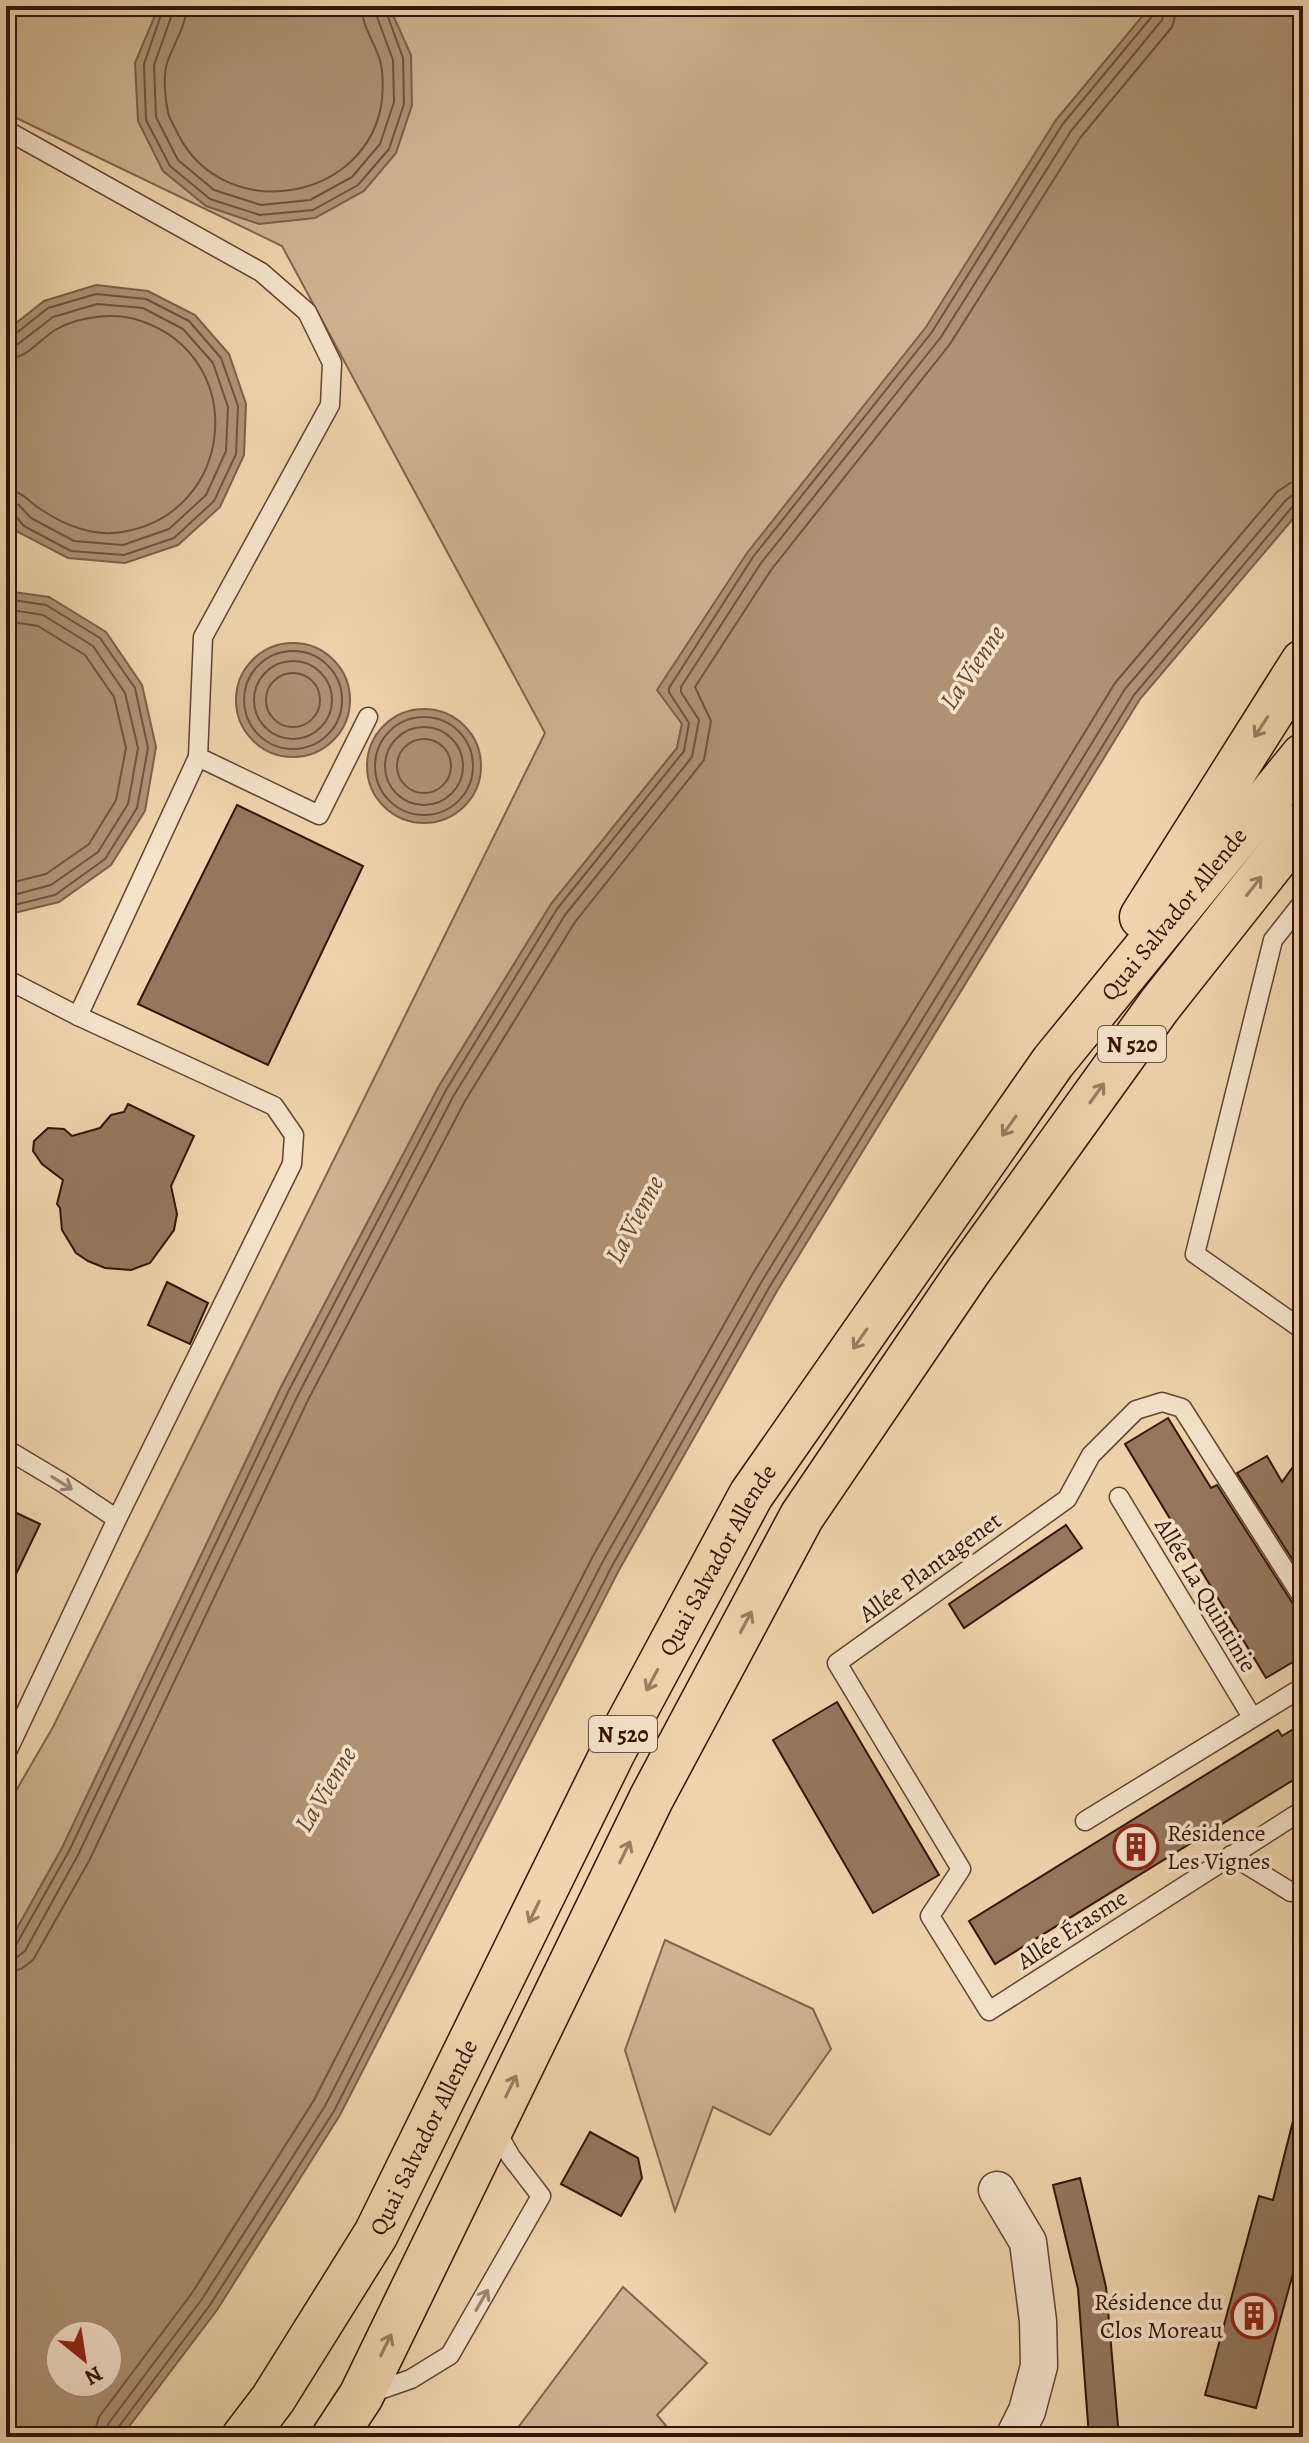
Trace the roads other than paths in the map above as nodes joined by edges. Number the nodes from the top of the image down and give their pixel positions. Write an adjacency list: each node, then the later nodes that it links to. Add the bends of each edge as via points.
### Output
1 (6, 130): 5 (lane, via 261,272 307,312 332,363 330,405 203,637)
2 (1303, 662): 10 (main road, one-way to 10)
3 (368, 717): 5 (lane, via 319,815)
4 (1303, 756): 10 (main road, Quai Salvador Allende / N 520)
5 (198, 757): 9 (lane)
6 (1303, 824): 24 (main road, Quai Salvador Allende / N 520, one-way to 6, via 651,1799 802,1516 969,1270 1150,1018)
7 (1303, 902): 11 (lane, via 1273,940 1195,1254)
8 (6, 979): 9 (lane)
9 (78, 1016): 14 (lane, via 274,1106 294,1135 292,1164)
10 (1053, 1062): 27 (main road, Quai Salvador Allende / N 520, one-way to 27, via 751,1495 613,1752 376,2234)
11 (1303, 1330)
12 (6, 1449): 14 (lane, one-way to 14)
13 (1119, 1497): 17 (lane, Allée La Quintinie)
14 (117, 1519): 18 (lane)
15 (1303, 1598): 23 (lane, Allée Plantagenet, via 1182,1408 1162,1402 1136,1410 1091,1455 1067,1499 837,1663 961,1869 930,1916)
16 (1303, 1687): 17 (lane)
17 (1252, 1717): 20 (lane)
18 (6, 1754)
19 (1303, 1810): 21 (lane, Allée Érasme)
20 (1085, 1821)
21 (1231, 1855): 22 (lane, via 1291,1892); 23 (lane, Allée Érasme)
22 (1303, 1888)
23 (989, 2011)
24 (492, 2125): 26 (main road, Quai Salvador Allende / N 520, one-way to 24); 26 (lane, one-way to 24, via 411,2379 450,2355 541,2196)
25 (997, 2190): 29 (street, via 1028,2242 1038,2321 1039,2366)
26 (361, 2396): 28 (main road, Quai Salvador Allende / N 520)
27 (244, 2437)
28 (334, 2437)
29 (1014, 2437)

